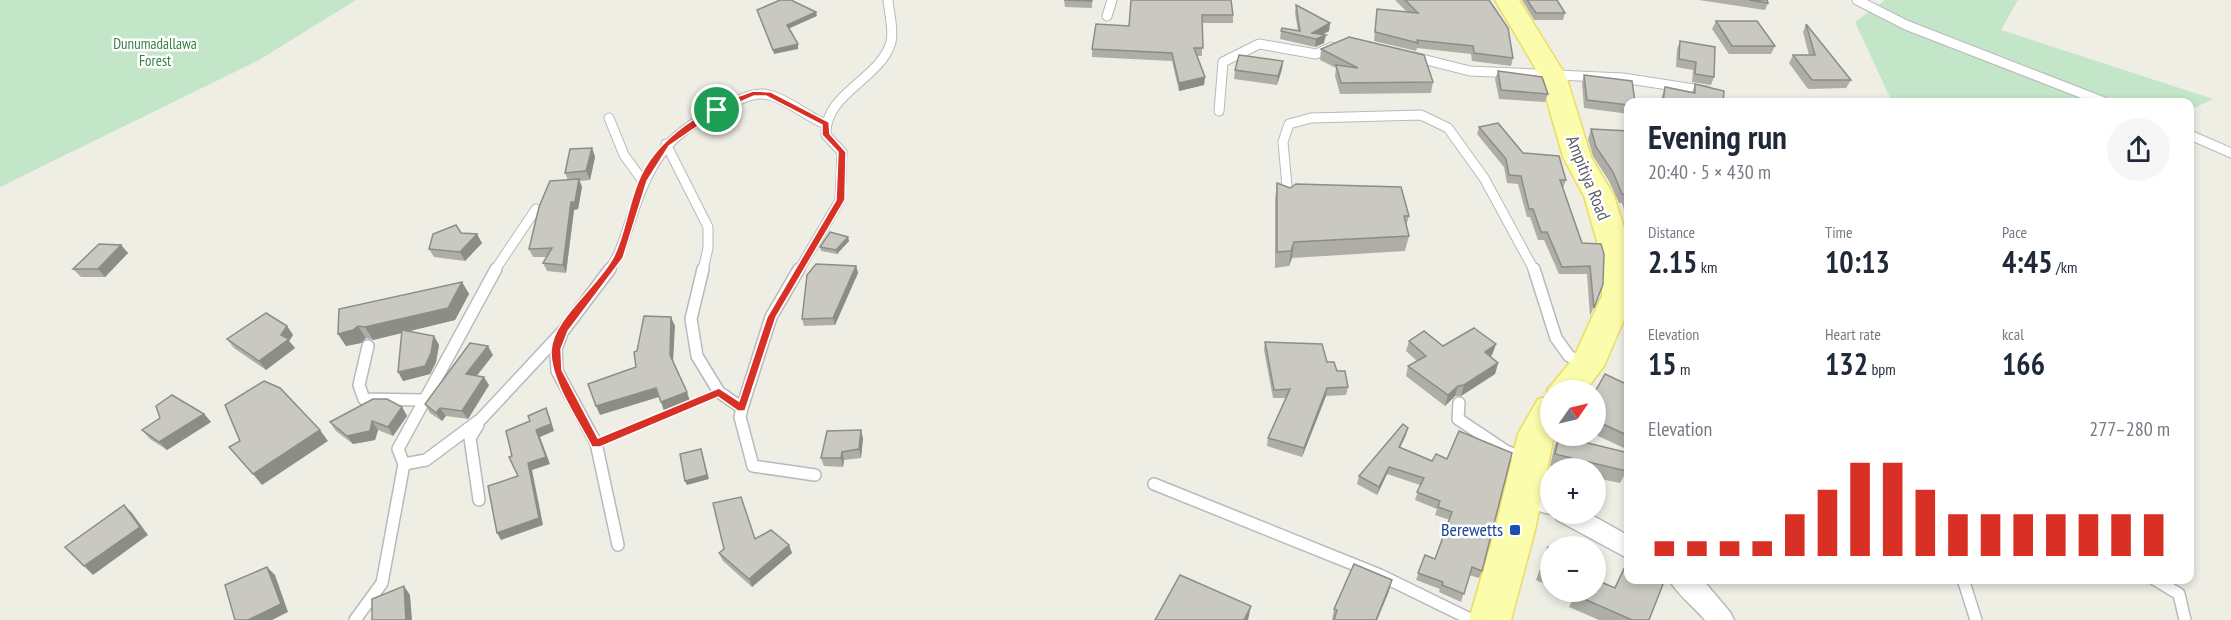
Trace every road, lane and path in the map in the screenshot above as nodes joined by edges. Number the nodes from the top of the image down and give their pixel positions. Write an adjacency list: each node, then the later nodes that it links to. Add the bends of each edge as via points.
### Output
1 (888, 0): 13 (lane, via 891,42 885,54 844,96)
2 (1112, 0): 5 (lane)
3 (1507, 0): 8 (main road, Ampitiya Road)
4 (1857, 0): 10 (lane, via 1906,26)
5 (1107, 16)
6 (1337, 45): 11 (lane, via 1316,54 1259,44 1223,62)
7 (1403, 55): 8 (lane, via 1470,71)
8 (1553, 76): 9 (lane, via 1623,78); 22 (main road, Ampitiya Road, via 1577,157 1599,196 1619,262 1618,296)
9 (1711, 92)
10 (2094, 98)
11 (1220, 111)
12 (609, 118): 17 (lane, via 624,155)
13 (826, 124): 15 (lane, via 768,93 753,94 717,110); 27 (lane, via 826,135 842,152 840,200 771,317)
14 (2194, 137): 16 (lane)
15 (666, 144): 17 (lane); 24 (lane, via 708,227 708,248 691,319 697,357)
16 (2231, 153)
17 (643, 181): 20 (lane, via 618,258)
18 (1288, 197): 22 (lane, via 1283,142 1289,124 1311,118 1421,115 1448,128 1484,178 1532,261 1556,338 1569,356)
19 (536, 209): 25 (lane, via 501,259)
20 (564, 330): 28 (lane); 30 (lane, via 556,349 557,370)
21 (368, 346): 25 (lane, via 359,385 364,399)
22 (1587, 366): 23 (main road, Ampitiya Road)
23 (1574, 380)
24 (719, 392): 27 (lane); 30 (path)
25 (423, 400): 31 (lane, via 398,449)
26 (1459, 403): 34 (lane, via 1458,419 1506,451)
27 (742, 408): 32 (lane, via 740,417 753,466)
28 (482, 419): 31 (lane, via 426,460); 35 (lane, via 470,438)
29 (1540, 427): 34 (main road, via 1536,434)
30 (596, 444): 37 (lane)
31 (405, 464): 42 (lane, via 381,583)
32 (815, 475)
33 (1154, 484): 43 (lane, via 1380,575)
34 (1535, 485): 44 (main road)
35 (479, 500)
36 (1586, 524): 38 (street)
37 (618, 544)
38 (1624, 545)
39 (1690, 584): 45 (street)
40 (1965, 584): 46 (lane)
41 (2162, 584): 47 (lane, via 2179,594)
42 (356, 620)
43 (1472, 620)
44 (1490, 620)
45 (1721, 620)
46 (1976, 620)
47 (2185, 620)

